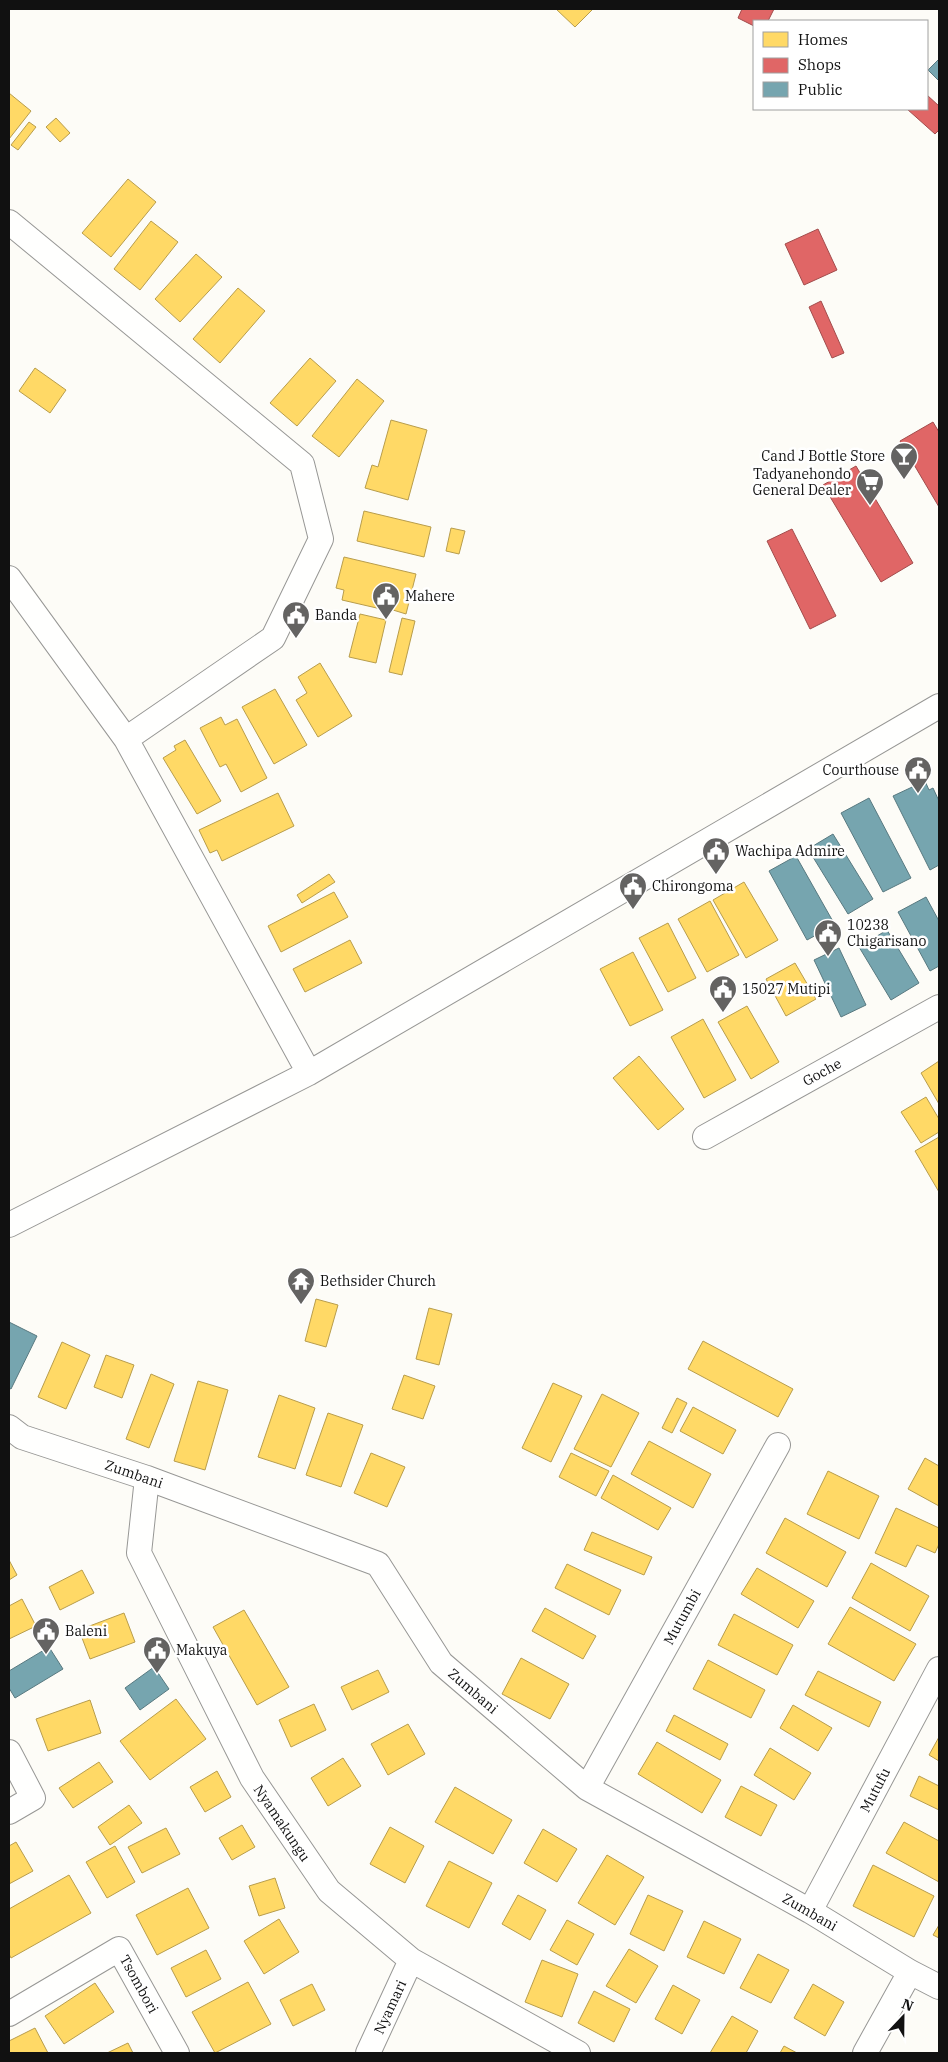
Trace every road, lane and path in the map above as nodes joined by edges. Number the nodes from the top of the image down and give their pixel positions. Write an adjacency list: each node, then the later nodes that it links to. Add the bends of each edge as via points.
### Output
1 (9, 222): 4 (street, via 302,464 321,539 273,638)
2 (9, 578): 4 (street)
3 (939, 706): 6 (street)
4 (126, 739): 6 (street)
5 (939, 1007): 7 (street, Goche)
6 (309, 1073): 8 (street)
7 (705, 1137)
8 (9, 1225)
9 (9, 1427): 11 (street, Zumbani, via 22,1437)
10 (778, 1445): 14 (street, Mutumbi)
11 (147, 1478): 14 (street, Zumbani, via 378,1564 441,1663); 17 (street, Nyamakungu, via 139,1553 252,1778 329,1891)
12 (939, 1669): 16 (street, Mutufu)
13 (9, 1752): 15 (street, via 33,1798)
14 (587, 1788): 16 (street, Zumbani)
15 (9, 1812)
16 (810, 1911): 18 (street, Zumbani)
17 (411, 1960): 22 (street, Nyamari); 23 (street, Nyamakungu)
18 (910, 1972): 19 (street, Zumbani); 24 (street)
19 (939, 1987)
20 (9, 2014): 21 (street, Tsombori, via 119,1949)
21 (177, 2053)
22 (368, 2053)
23 (578, 2053)
24 (865, 2053)

